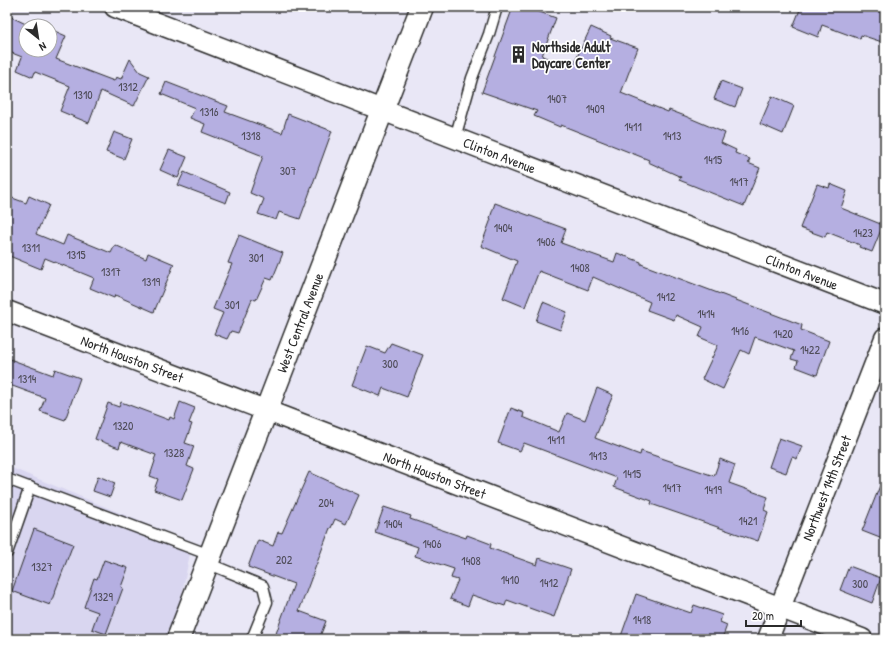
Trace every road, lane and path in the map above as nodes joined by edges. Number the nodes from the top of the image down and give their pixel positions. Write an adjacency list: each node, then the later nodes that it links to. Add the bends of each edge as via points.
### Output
1 (115, 7): 4 (street, Clinton Avenue)
2 (422, 7): 4 (street, West Central Avenue)
3 (497, 7): 5 (lane, via 472,78)
4 (382, 110): 5 (street, Clinton Avenue); 9 (street, West Central Avenue)
5 (455, 138): 6 (street, Clinton Avenue)
6 (885, 304)
7 (7, 311): 9 (street, North Houston Street)
8 (885, 338): 14 (street, Northwest 14th Street)
9 (266, 411): 13 (street, West Central Avenue); 14 (street, North Houston Street)
10 (7, 479): 11 (lane)
11 (30, 487): 12 (lane); 13 (lane)
12 (7, 553)
13 (209, 559): 15 (street, West Central Avenue); 16 (lane, via 263,586 267,602)
14 (780, 608): 17 (street, Northwest 14th Street); 18 (street, North Houston Street)
15 (178, 639)
16 (252, 639)
17 (768, 639)
18 (862, 639)

